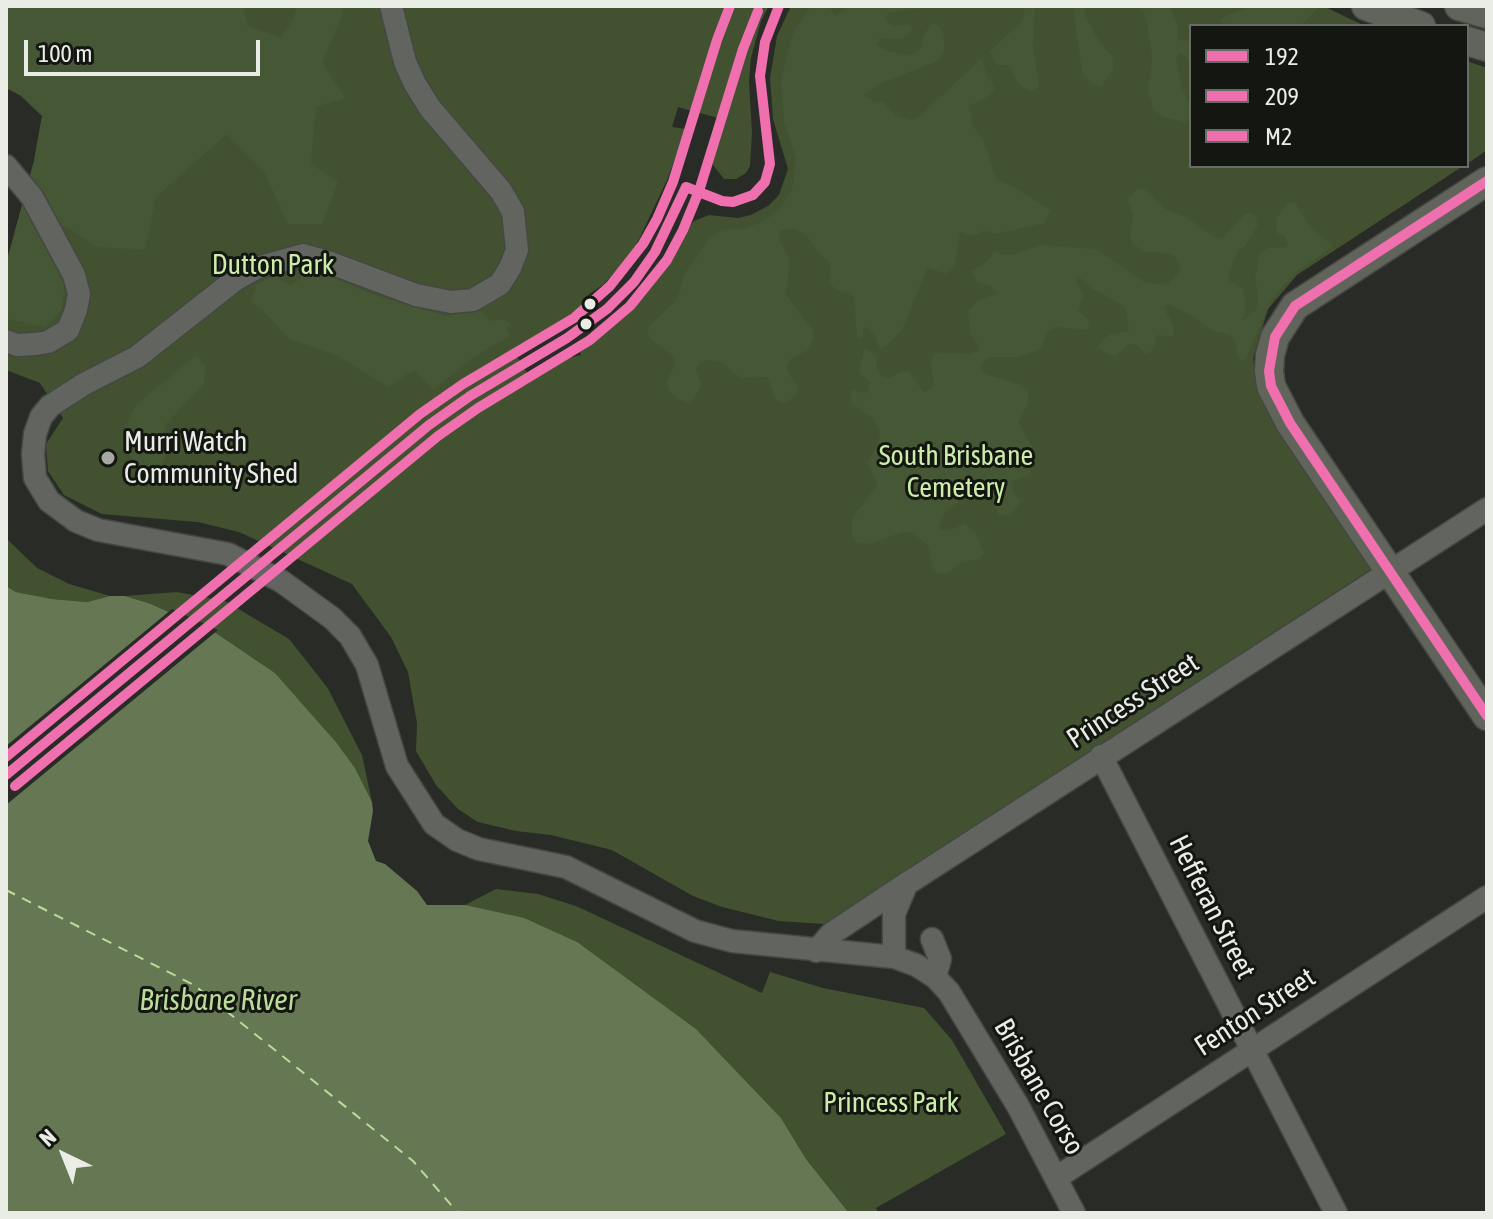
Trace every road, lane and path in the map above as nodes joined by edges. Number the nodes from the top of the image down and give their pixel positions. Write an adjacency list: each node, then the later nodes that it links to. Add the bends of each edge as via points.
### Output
1 (391, 6): 16 (street, via 415,84 513,212 517,250 500,284 473,300 451,302 303,255 256,268 137,357 50,406 35,434 35,478 49,501 76,521 98,530 228,554 281,581 332,618 367,665 397,766 434,824 457,840 566,867 695,931)
2 (1366, 6): 5 (main road)
3 (1459, 6): 4 (main road)
4 (1487, 14)
5 (1416, 24)
6 (6, 166): 8 (street, via 32,197 79,294 68,330 48,342)
7 (1487, 181): 10 (main road, via 1304,299 1275,337 1270,355 1271,386 1278,401)
8 (6, 341)
9 (1487, 509): 10 (street, Princess Street)
10 (1391, 571): 11 (main road); 12 (street, Princess Street)
11 (1487, 716)
12 (1101, 756): 13 (street, Princess Street); 19 (street, Hefferan Street)
13 (907, 883): 16 (street, Princess Street, via 831,934); 17 (street, via 894,914)
14 (1487, 897): 19 (street, Fenton Street)
15 (932, 939): 18 (street, Brisbane Corso)
16 (816, 951): 17 (street)
17 (894, 957): 18 (street)
18 (942, 984): 20 (street, Brisbane Corso)
19 (1251, 1051): 20 (street, Fenton Street); 22 (street, Hefferan Street)
20 (1056, 1178): 21 (street, Brisbane Corso)
21 (1074, 1213)
22 (1336, 1213)

